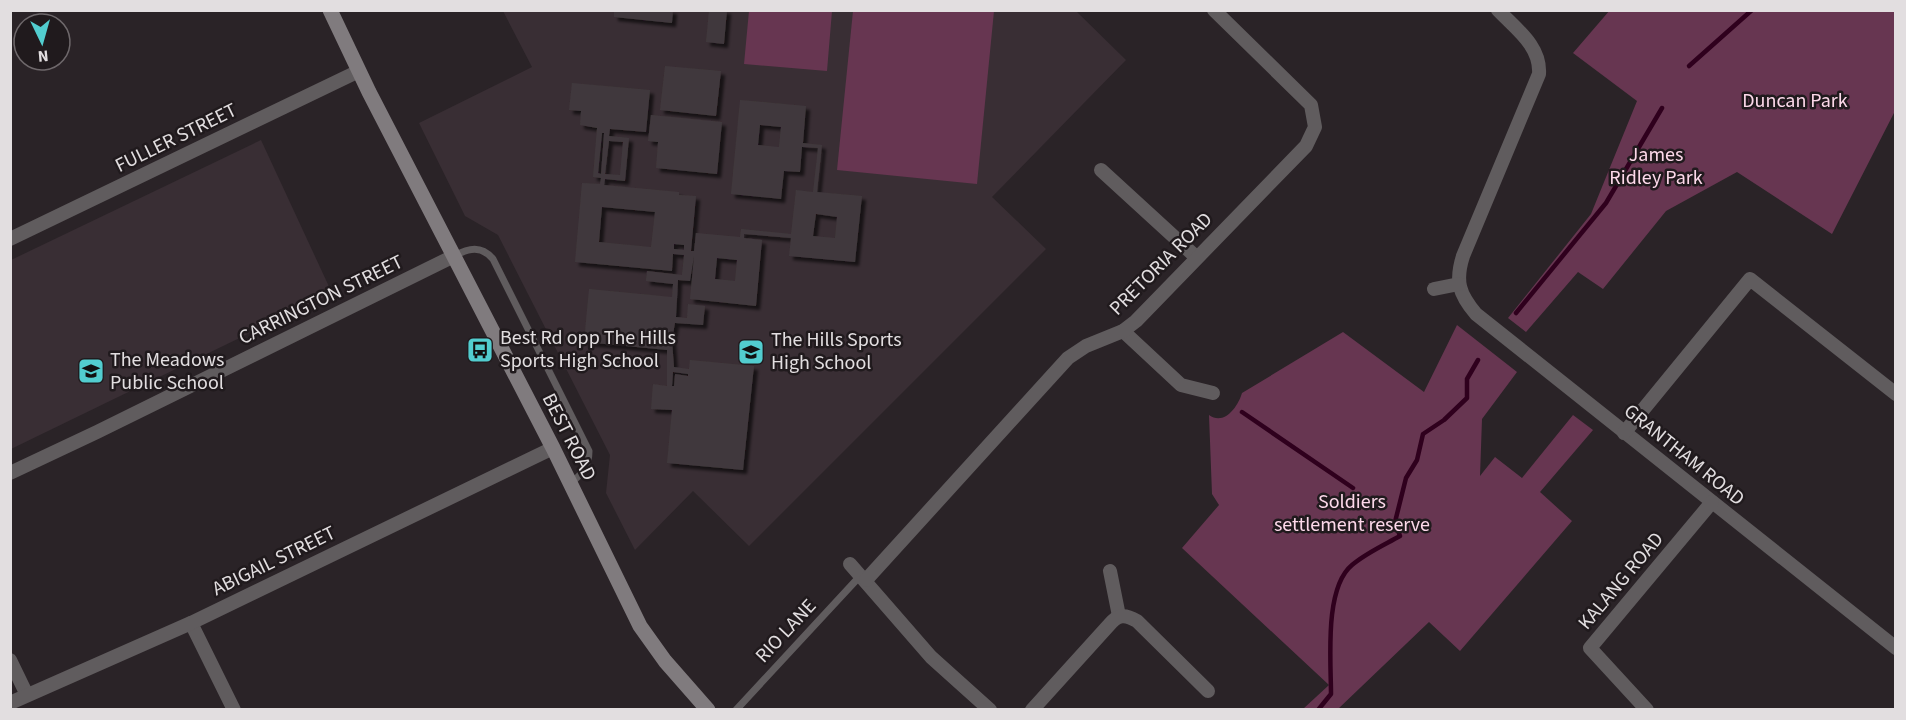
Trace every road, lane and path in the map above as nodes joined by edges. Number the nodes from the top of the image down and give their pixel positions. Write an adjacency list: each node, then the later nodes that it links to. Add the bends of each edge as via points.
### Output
1 (330, 10): 4 (main road, BEST ROAD)
2 (1214, 10): 8 (street, PRETORIA ROAD, via 1311,105 1316,127 1306,146)
3 (1498, 10): 9 (street, via 1535,49 1539,74 1463,256)
4 (359, 71): 6 (street, FULLER STREET); 7 (main road, BEST ROAD)
5 (1101, 171): 8 (street)
6 (10, 239)
7 (454, 256): 15 (main road, BEST ROAD); 16 (street, CARRINGTON STREET); 17 (lane, via 474,249 493,259 583,436 589,460 582,474)
8 (1196, 257): 11 (street, PRETORIA ROAD)
9 (1459, 284): 10 (street); 14 (street, GRANTHAM ROAD, via 1465,302 1476,314)
10 (1434, 289)
11 (1123, 331): 12 (street, via 1181,385); 21 (street, PRETORIA ROAD, via 1072,354)
12 (1213, 393)
13 (1896, 394): 14 (street, via 1750,279)
14 (1624, 433): 18 (street, GRANTHAM ROAD)
15 (553, 448): 17 (main road, BEST ROAD); 23 (street, ABIGAIL STREET)
16 (10, 473)
17 (569, 484): 30 (main road, BEST ROAD, via 640,626)
18 (1712, 502): 24 (street, GRANTHAM ROAD); 34 (street, KALANG ROAD, via 1590,648)
19 (850, 564): 21 (street)
20 (1110, 571): 22 (street)
21 (863, 577): 31 (lane, RIO LANE); 32 (street, via 931,657)
22 (1119, 616): 26 (street, via 1137,621); 33 (street)
23 (191, 623): 27 (street, ABIGAIL STREET); 29 (street)
24 (1896, 648)
25 (10, 660): 27 (street)
26 (1208, 691)
27 (27, 695): 28 (street, ABIGAIL STREET)
28 (10, 703)
29 (234, 710)
30 (708, 710)
31 (736, 710)
32 (990, 710)
33 (1032, 710)
34 (1647, 710)

